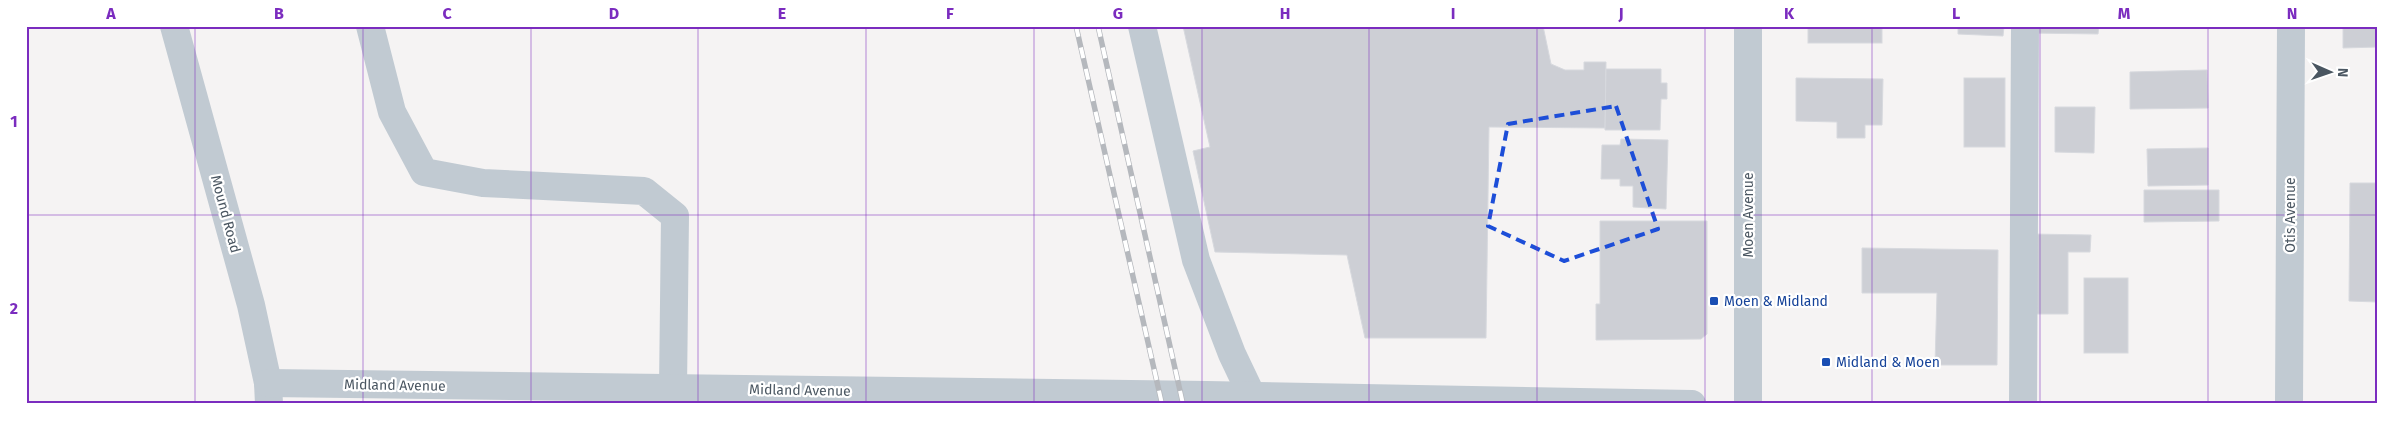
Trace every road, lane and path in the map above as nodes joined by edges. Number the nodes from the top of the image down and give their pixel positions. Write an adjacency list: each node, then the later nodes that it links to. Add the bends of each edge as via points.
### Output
1 (174, 26): 8 (street, Mound Road, via 251,305)
2 (370, 26): 7 (street, via 392,112 424,172 483,183 644,191 675,216)
3 (1142, 26): 9 (street, via 1196,260 1232,354)
4 (1748, 26): 13 (street, Moen Avenue)
5 (2024, 26): 14 (street)
6 (2291, 26): 15 (street, Otis Avenue)
7 (673, 389): 8 (street, Midland Avenue); 10 (street, Midland Avenue)
8 (268, 393)
9 (1252, 396): 10 (street, Midland Avenue); 11 (street, Midland Avenue)
10 (1048, 400)
11 (1499, 402): 12 (street, Midland Avenue)
12 (1692, 404)
13 (1748, 404)
14 (2023, 404)
15 (2289, 404)

